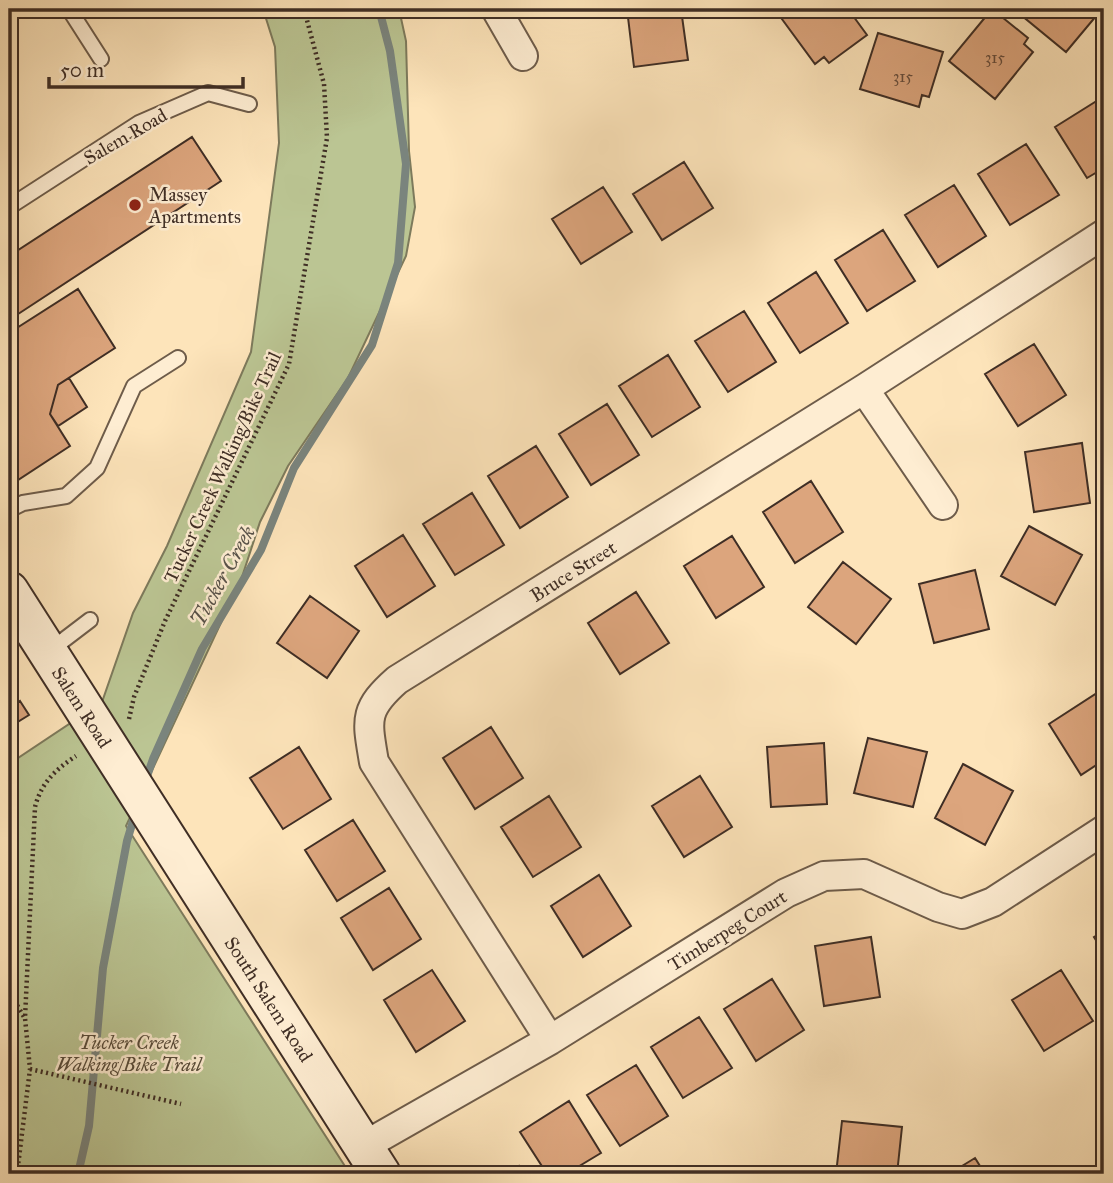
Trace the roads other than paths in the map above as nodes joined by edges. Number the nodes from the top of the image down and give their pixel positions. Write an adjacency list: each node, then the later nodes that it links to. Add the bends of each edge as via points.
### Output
1 (69, 9): 4 (lane)
2 (496, 9): 3 (street)
3 (523, 56)
4 (101, 59)
5 (249, 104): 6 (lane, Salem Road, via 208,93 139,123)
6 (9, 207)
7 (1104, 234): 9 (street, Bruce Street)
8 (178, 358): 11 (lane, via 134,386 97,468 66,496)
9 (864, 389): 10 (street); 17 (street, Bruce Street, via 409,673 377,698 368,723 374,762)
10 (943, 505)
11 (9, 510)
12 (9, 591): 14 (main road, Salem Road)
13 (90, 620): 14 (lane)
14 (47, 652): 15 (main road, Salem Road)
15 (156, 824): 18 (main road, South Salem Road)
16 (1104, 830): 17 (street, Timberpeg Court, via 993,902 962,914 864,874 824,876 786,893)
17 (550, 1040): 18 (street, Timberpeg Court)
18 (373, 1160)

